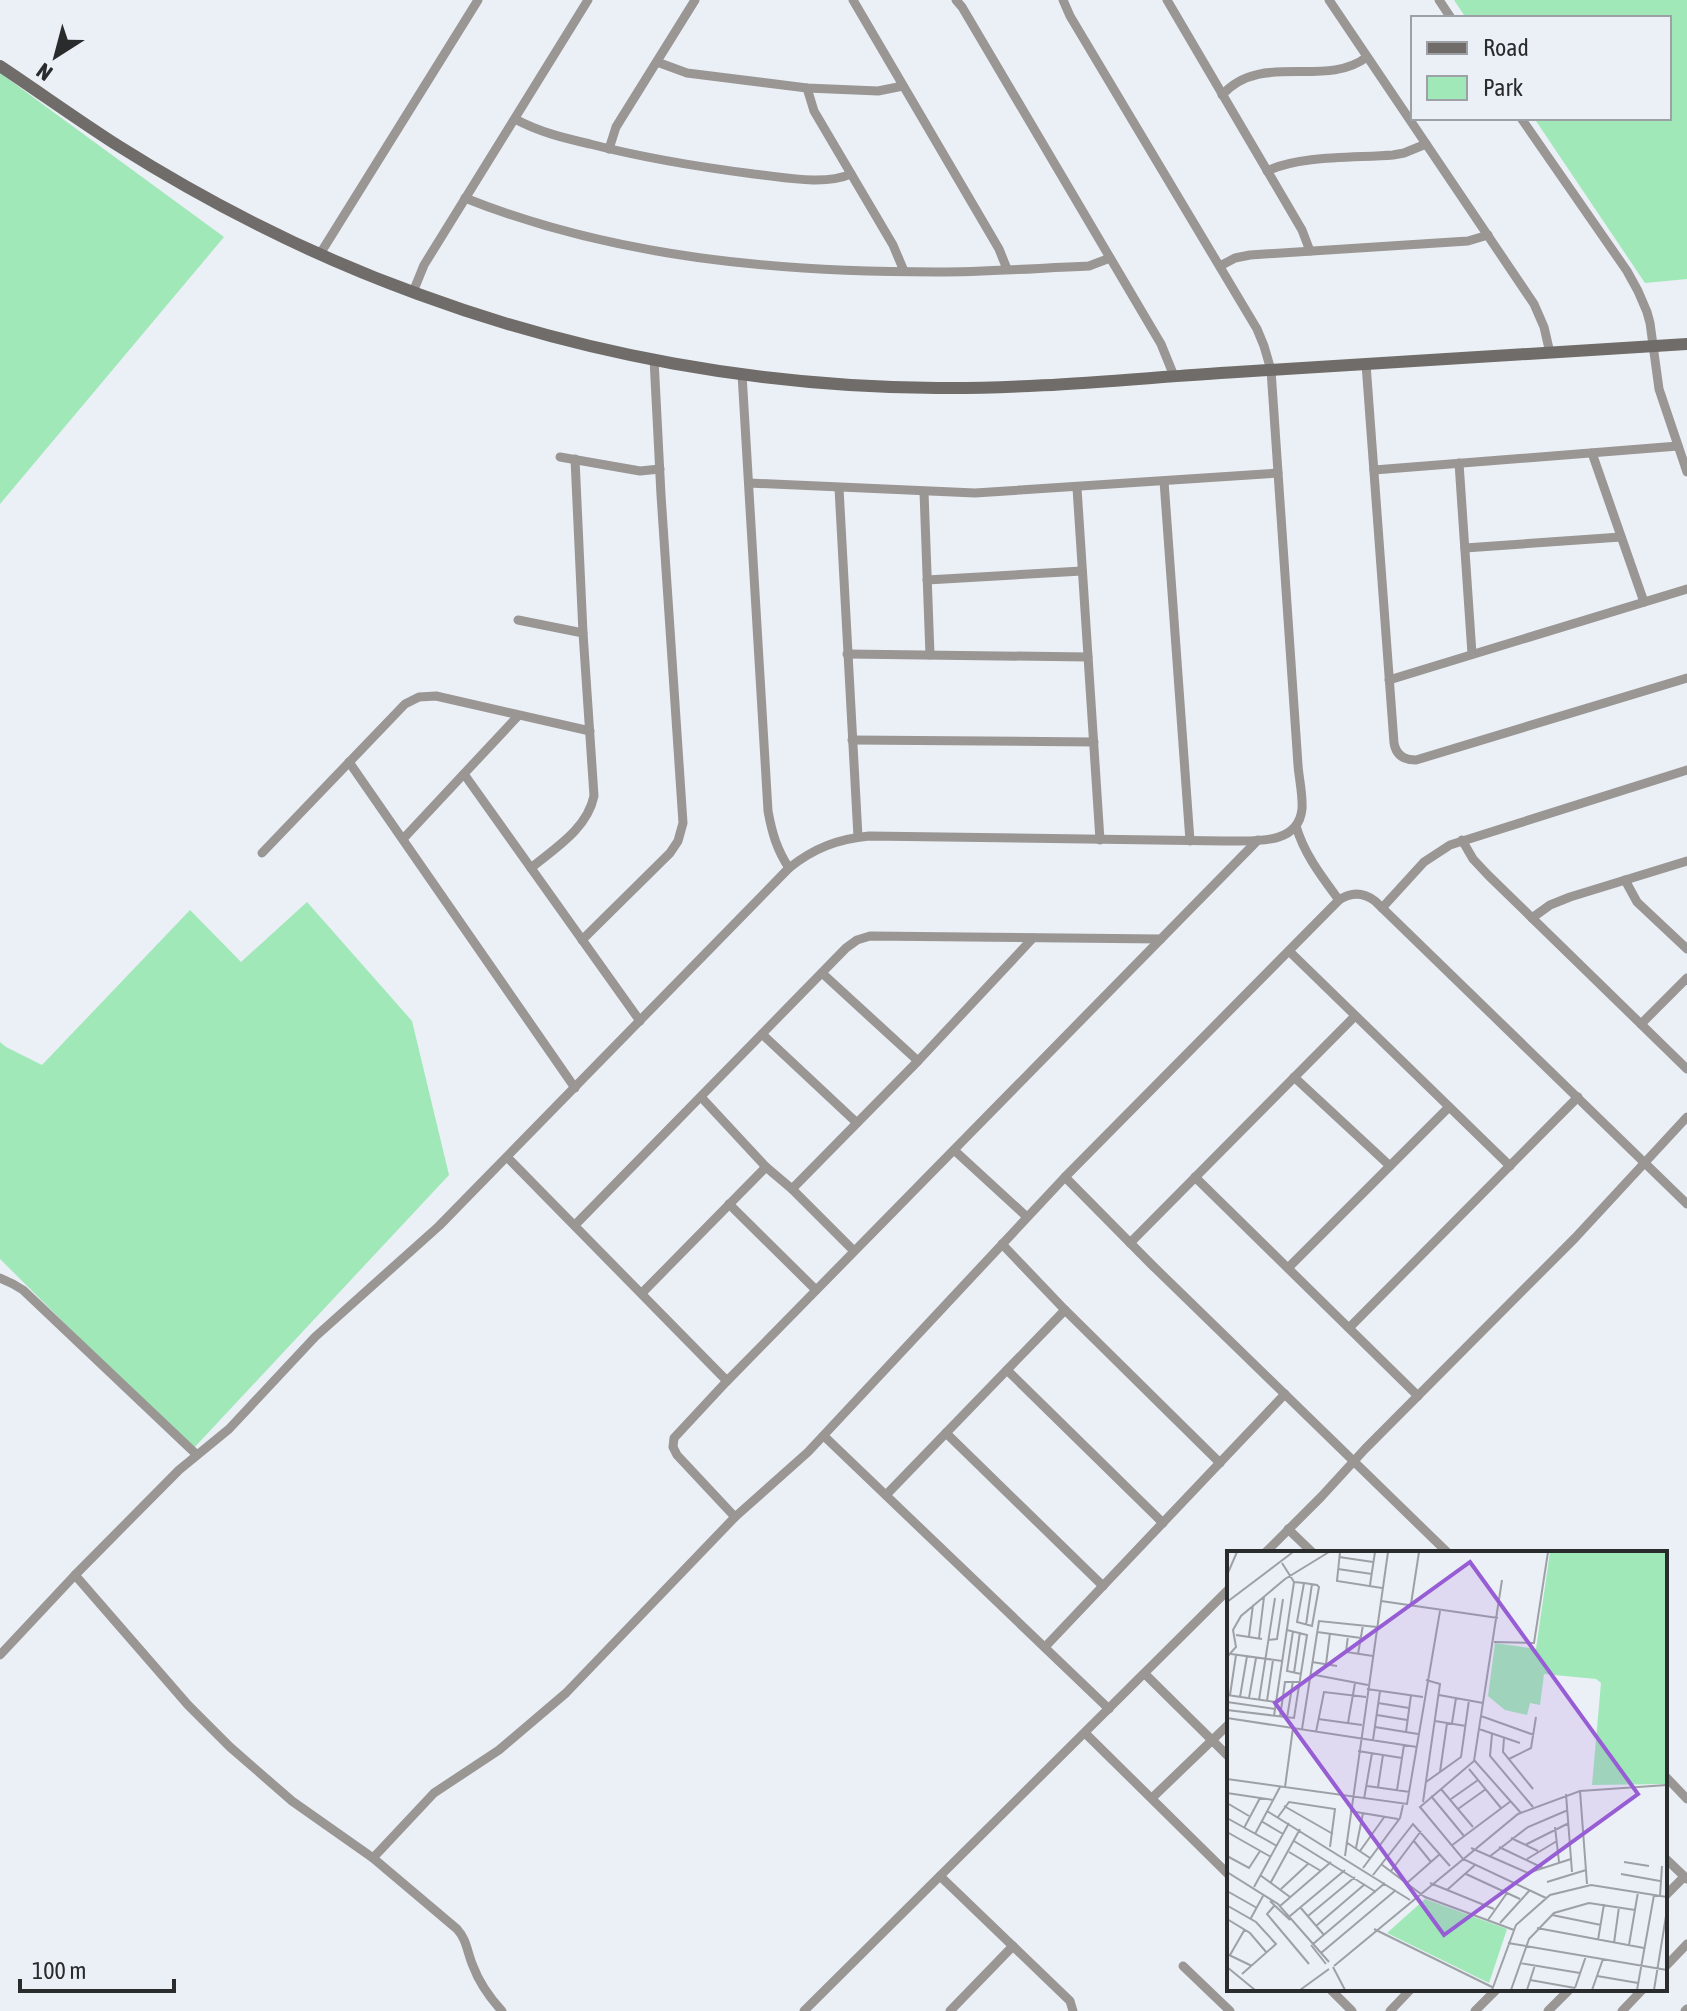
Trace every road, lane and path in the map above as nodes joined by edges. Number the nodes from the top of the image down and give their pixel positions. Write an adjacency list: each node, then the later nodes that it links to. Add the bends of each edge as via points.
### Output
1 (478, 0): 24 (street)
2 (588, 0): 15 (street)
3 (695, 0): 10 (street)
4 (853, 0): 12 (street)
5 (956, 0): 25 (street)
6 (1063, 0): 26 (street)
7 (1167, 0): 14 (street)
8 (1329, 0): 9 (street)
9 (1367, 57): 14 (street, via 1339,69 1252,75); 17 (street)
10 (657, 62): 13 (street, via 700,76); 18 (street, via 616,127)
11 (0, 66): 24 (street, via 170,177)
12 (903, 86): 13 (street, via 870,92); 27 (street)
13 (807, 88): 20 (street, via 814,111)
14 (1222, 95): 19 (street)
15 (515, 119): 18 (street); 21 (street)
16 (1522, 120): 31 (street, via 1633,281 1647,312)
17 (1426, 144): 19 (street, via 1393,155 1298,162); 22 (street)
18 (609, 149): 20 (street, via 777,176 826,180)
19 (1267, 171): 23 (street)
20 (851, 174): 28 (street)
21 (465, 198): 28 (street, via 548,227 666,253 763,265); 29 (street)
22 (1488, 235): 23 (street, via 1468,241); 32 (street, via 1534,304)
23 (1310, 251): 26 (street, via 1242,256)
24 (320, 254): 29 (street)
25 (1110, 258): 27 (street, via 1089,266); 37 (street)
26 (1220, 266): 35 (street, via 1257,329)
27 (1007, 269): 28 (street)
28 (904, 271)
29 (413, 292): 33 (street, via 524,328)
30 (1687, 344): 31 (street)
31 (1653, 346): 32 (street); 38 (street, via 1659,389)
32 (1550, 353): 34 (street)
33 (654, 359): 36 (street); 43 (street)
34 (1366, 364): 35 (street); 44 (street)
35 (1271, 370): 37 (street); 46 (street)
36 (742, 374): 37 (street, via 938,388); 48 (street)
37 (1174, 376)
38 (1678, 446): 39 (street); 45 (street)
39 (1592, 453): 42 (street); 52 (street)
40 (560, 457): 41 (street)
41 (575, 459): 43 (street, via 640,471); 59 (street)
42 (1459, 463): 44 (street); 53 (street)
43 (660, 469): 90 (street, via 683,829 670,853)
44 (1374, 470): 65 (street)
45 (1687, 472)
46 (1278, 473): 47 (street); 73 (street, via 1302,804)
47 (1164, 481): 50 (street); 79 (street)
48 (749, 483): 49 (street); 83 (street, via 768,811 773,838)
49 (839, 488): 51 (street); 60 (street)
50 (1077, 488): 51 (street); 54 (street)
51 (924, 492): 55 (street)
52 (1621, 537): 53 (street); 57 (street)
53 (1465, 548): 61 (street)
54 (1082, 571): 55 (street); 63 (street)
55 (927, 580): 62 (street)
56 (1687, 589): 57 (street)
57 (1644, 602): 61 (street)
58 (518, 620): 59 (street)
59 (583, 633): 67 (street)
60 (847, 654): 62 (street); 68 (street)
61 (1472, 654): 65 (street)
62 (930, 655): 63 (street)
63 (1088, 657): 69 (street)
64 (1687, 678): 65 (street, via 1411,760 1394,748)
65 (1389, 680)
66 (518, 716): 67 (street); 70 (street, via 436,696 419,697 405,704); 72 (street)
67 (590, 731): 82 (street, via 594,796 589,813)
68 (852, 740): 69 (street); 74 (street)
69 (1094, 742): 76 (street)
70 (349, 762): 75 (street); 80 (street)
71 (1687, 770): 78 (street)
72 (464, 774): 75 (street); 82 (street)
73 (1296, 826): 77 (street, via 1278,838); 85 (street, via 1307,854)
74 (858, 837): 76 (street); 83 (street, via 822,847)
75 (403, 839): 102 (street)
76 (1100, 840): 79 (street)
77 (1258, 840): 79 (street); 89 (street)
78 (1462, 840): 86 (street, via 1424,862); 87 (street)
79 (1190, 841)
80 (262, 853)
81 (1687, 861): 84 (street)
82 (531, 868): 90 (street)
83 (789, 868): 96 (street)
84 (1625, 880): 87 (street, via 1560,900); 91 (street, via 1637,902)
85 (1339, 900): 86 (street, via 1362,894); 92 (street)
86 (1382, 908): 104 (street)
87 (1532, 918): 97 (street)
88 (1033, 938): 89 (street); 93 (street, via 870,936 857,940); 99 (street)
89 (1161, 939): 108 (street)
90 (582, 940): 96 (street)
91 (1687, 949)
92 (1289, 951): 95 (street); 114 (street)
93 (822, 973): 98 (street); 99 (street)
94 (1687, 978): 97 (street)
95 (1355, 1016): 101 (street); 105 (street)
96 (640, 1021): 102 (street)
97 (1641, 1024): 100 (street)
98 (762, 1034): 103 (street); 107 (street)
99 (918, 1061): 107 (street)
100 (1687, 1069)
101 (1294, 1077): 111 (street); 115 (street)
102 (575, 1088): 109 (street)
103 (701, 1097): 113 (street); 120 (street)
104 (1578, 1097): 110 (street); 112 (street)
105 (1449, 1107): 111 (street); 112 (street)
106 (1687, 1117): 110 (street)
107 (857, 1123): 116 (street)
108 (954, 1150): 119 (street); 123 (street)
109 (507, 1157): 120 (street); 136 (street)
110 (1644, 1162): 118 (street); 133 (street)
111 (1390, 1166): 124 (street)
112 (1510, 1166): 129 (street)
113 (766, 1167): 116 (street); 117 (street)
114 (1065, 1177): 119 (street); 121 (street)
115 (1195, 1177): 121 (street); 124 (street)
116 (792, 1189): 123 (street)
117 (729, 1204): 126 (street); 127 (street)
118 (1687, 1204)
119 (1027, 1217): 122 (street)
120 (575, 1225): 127 (street)
121 (1130, 1243): 132 (street)
122 (1002, 1244): 128 (street); 135 (street)
123 (854, 1251): 126 (street)
124 (1288, 1268): 129 (street)
125 (0, 1278): 136 (street, via 23,1290)
126 (816, 1290): 131 (street)
127 (642, 1293): 131 (street)
128 (1065, 1310): 130 (street); 138 (street)
129 (1349, 1328): 133 (street)
130 (1007, 1370): 134 (street); 141 (street)
131 (727, 1381): 140 (street, via 672,1442 687,1467)
132 (1285, 1394): 137 (street); 138 (street)
133 (1418, 1396): 137 (street)
134 (946, 1433): 139 (street); 147 (street)
135 (824, 1436): 139 (street); 140 (street)
136 (197, 1455): 146 (street)
137 (1353, 1461): 142 (street); 145 (street)
138 (1220, 1463): 141 (street)
139 (886, 1495): 149 (street)
140 (735, 1517): 160 (street, via 566,1693 499,1750 434,1793)
141 (1163, 1523): 147 (street)
142 (1288, 1529): 143 (street); 144 (street)
143 (1267, 1551)
144 (1311, 1551)
145 (1446, 1551)
146 (75, 1575): 150 (street); 160 (street, via 230,1747 292,1801)
147 (1103, 1586): 149 (street)
148 (1227, 1591): 151 (street)
149 (1045, 1647): 152 (street)
150 (0, 1655)
151 (1145, 1674): 152 (street); 155 (street)
152 (1109, 1709): 154 (street)
153 (1227, 1726): 155 (street)
154 (1085, 1733): 159 (street); 163 (street)
155 (1212, 1741): 156 (street); 159 (street)
156 (1227, 1755)
157 (1667, 1778): 158 (street)
158 (1687, 1797)
159 (1152, 1798): 162 (street)
160 (373, 1858): 175 (street, via 461,1933 476,1974)
161 (1667, 1860): 164 (street)
162 (1227, 1873)
163 (940, 1876): 167 (street); 176 (street)
164 (1686, 1878): 165 (street)
165 (1667, 1894)
166 (1687, 1944): 168 (street)
167 (1013, 1946): 177 (street); 178 (street, via 1070,2001)
168 (1667, 1965)
169 (1183, 1966): 179 (street)
170 (1332, 1991): 180 (street)
171 (1409, 1991): 181 (street)
172 (1495, 1991): 182 (street)
173 (1568, 1991): 183 (street)
174 (1641, 1991): 184 (street)
175 (502, 2011)
176 (804, 2011)
177 (950, 2011)
178 (1073, 2011)
179 (1230, 2011)
180 (1352, 2011)
181 (1390, 2011)
182 (1475, 2011)
183 (1548, 2011)
184 (1622, 2011)

